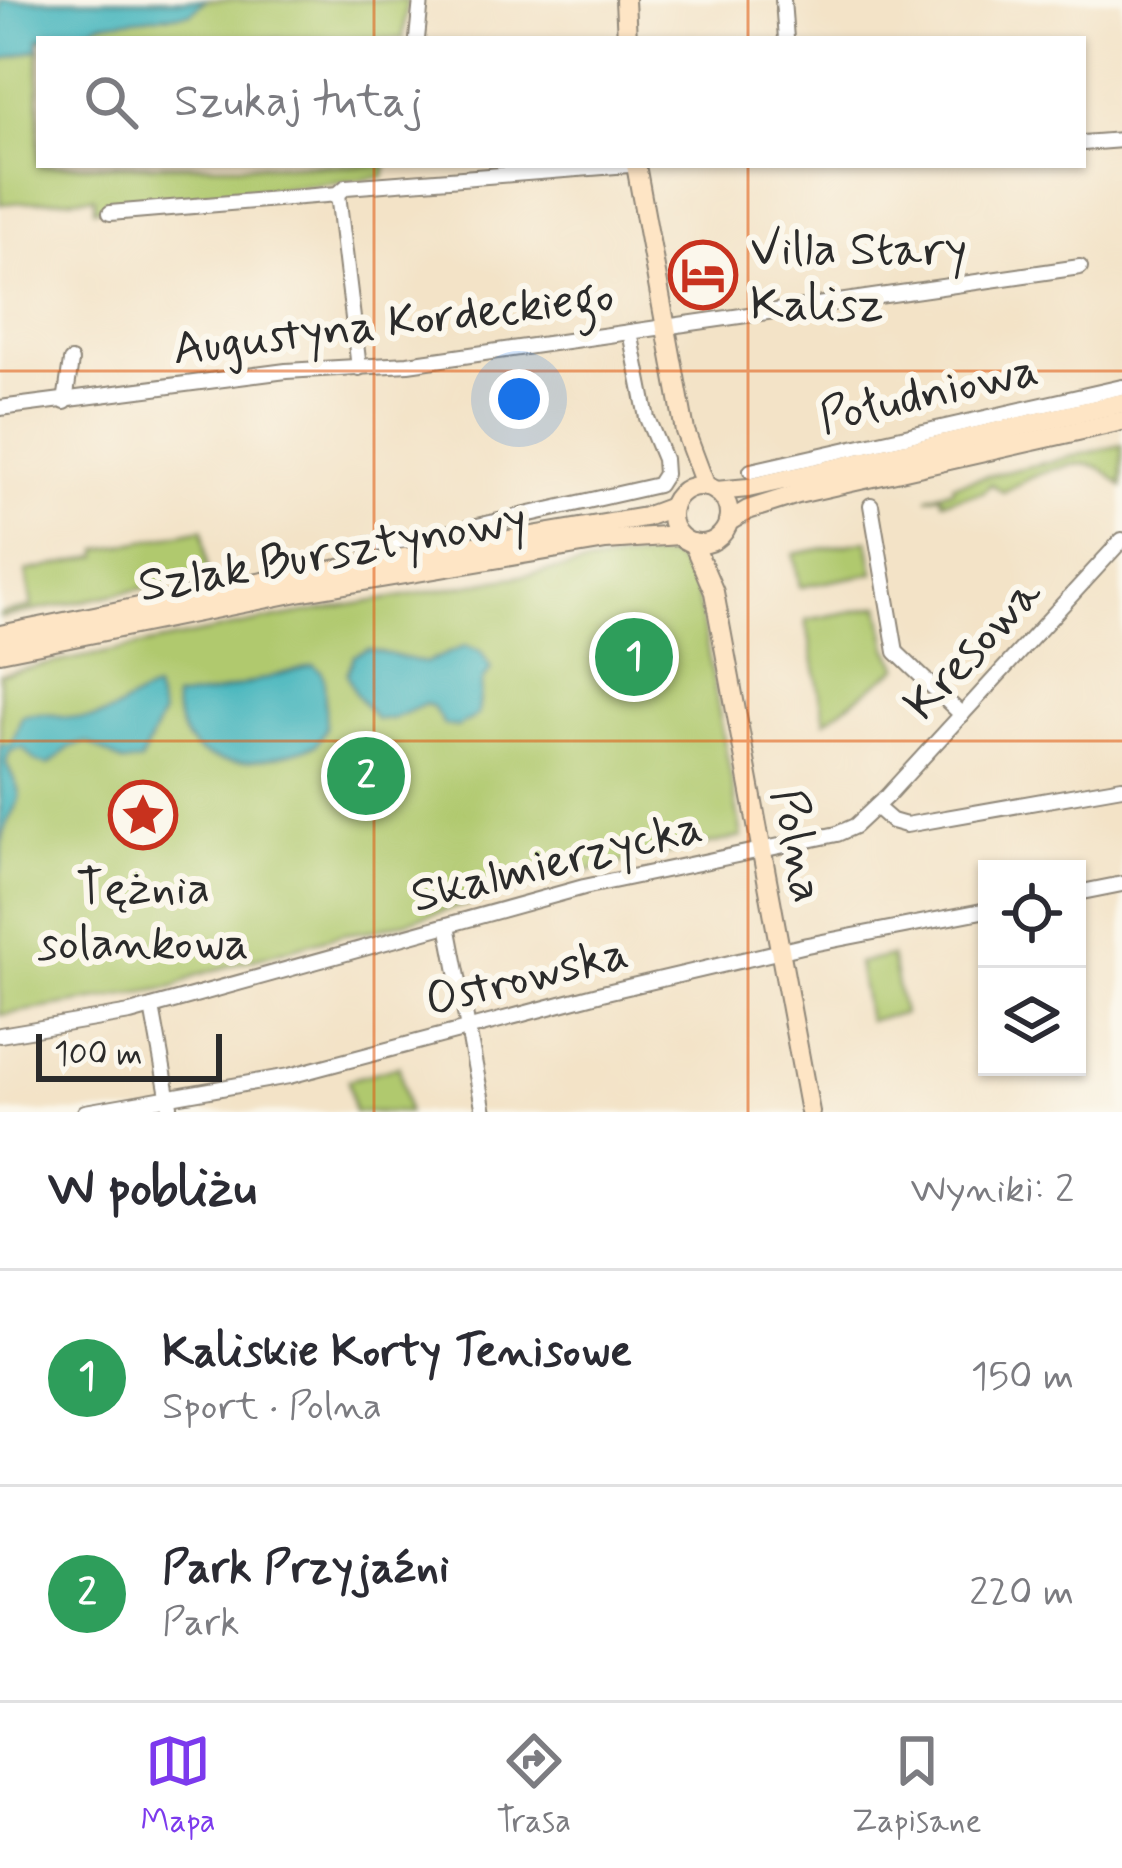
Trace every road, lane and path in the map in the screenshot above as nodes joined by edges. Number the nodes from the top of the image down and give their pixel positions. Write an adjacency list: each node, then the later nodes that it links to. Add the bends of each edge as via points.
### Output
1 (421, 0): 4 (street)
2 (625, 0): 5 (main road)
3 (783, 0): 6 (street)
4 (417, 36)
5 (627, 36)
6 (786, 36)
7 (1122, 140): 8 (street)
8 (1086, 142)
9 (405, 168): 12 (street)
10 (592, 168): 12 (street)
11 (634, 168): 16 (main road)
12 (403, 182): 13 (street)
13 (338, 194): 14 (street); 19 (street)
14 (110, 213)
15 (1080, 267): 16 (street, Augustyna Kordeckiego)
16 (665, 326): 17 (street, Augustyna Kordeckiego); 25 (main road)
17 (630, 332): 19 (street, Augustyna Kordeckiego); 34 (street, via 646,418 664,459 658,485)
18 (71, 361): 21 (street)
19 (359, 368): 21 (street, Augustyna Kordeckiego)
20 (1122, 387): 26 (street, Południowa)
21 (65, 401): 23 (street, Augustyna Kordeckiego)
22 (1122, 403): 27 (main road)
23 (0, 409)
24 (1122, 421): 31 (main road, via 798,494 748,510)
25 (685, 431): 27 (main road); 28 (main road)
26 (751, 470)
27 (711, 489): 28 (main road); 31 (main road, via 727,505)
28 (685, 490): 30 (main road)
29 (871, 505): 38 (street, via 896,652)
30 (672, 507): 32 (main road); 36 (main road, Szlak Bursztynowy)
31 (723, 530): 32 (main road); 35 (main road, Polna)
32 (686, 539): 35 (main road, Polna); 37 (main road, Szlak Bursztynowy, via 606,540)
33 (1122, 540): 38 (street, Kresowa)
34 (365, 545)
35 (714, 592): 41 (main road, Polna)
36 (0, 635)
37 (0, 652)
38 (962, 715): 40 (street, Kresowa)
39 (1122, 787): 40 (street, via 912,825)
40 (876, 807): 41 (street, Skalmierzycka, via 837,834)
41 (761, 849): 45 (street, Skalmierzycka); 46 (main road, Polna)
42 (1122, 884): 43 (street)
43 (1086, 890)
44 (978, 912): 46 (street, Ostrowska)
45 (448, 925): 47 (street, Skalmierzycka); 48 (street)
46 (781, 951): 48 (street, Ostrowska); 53 (main road, Polna)
47 (152, 1007): 49 (street, Skalmierzycka); 50 (street)
48 (468, 1028): 50 (street, Ostrowska); 52 (street)
49 (0, 1035)
50 (170, 1105): 51 (street, Ostrowska)
51 (85, 1112)
52 (484, 1112)
53 (810, 1112)

